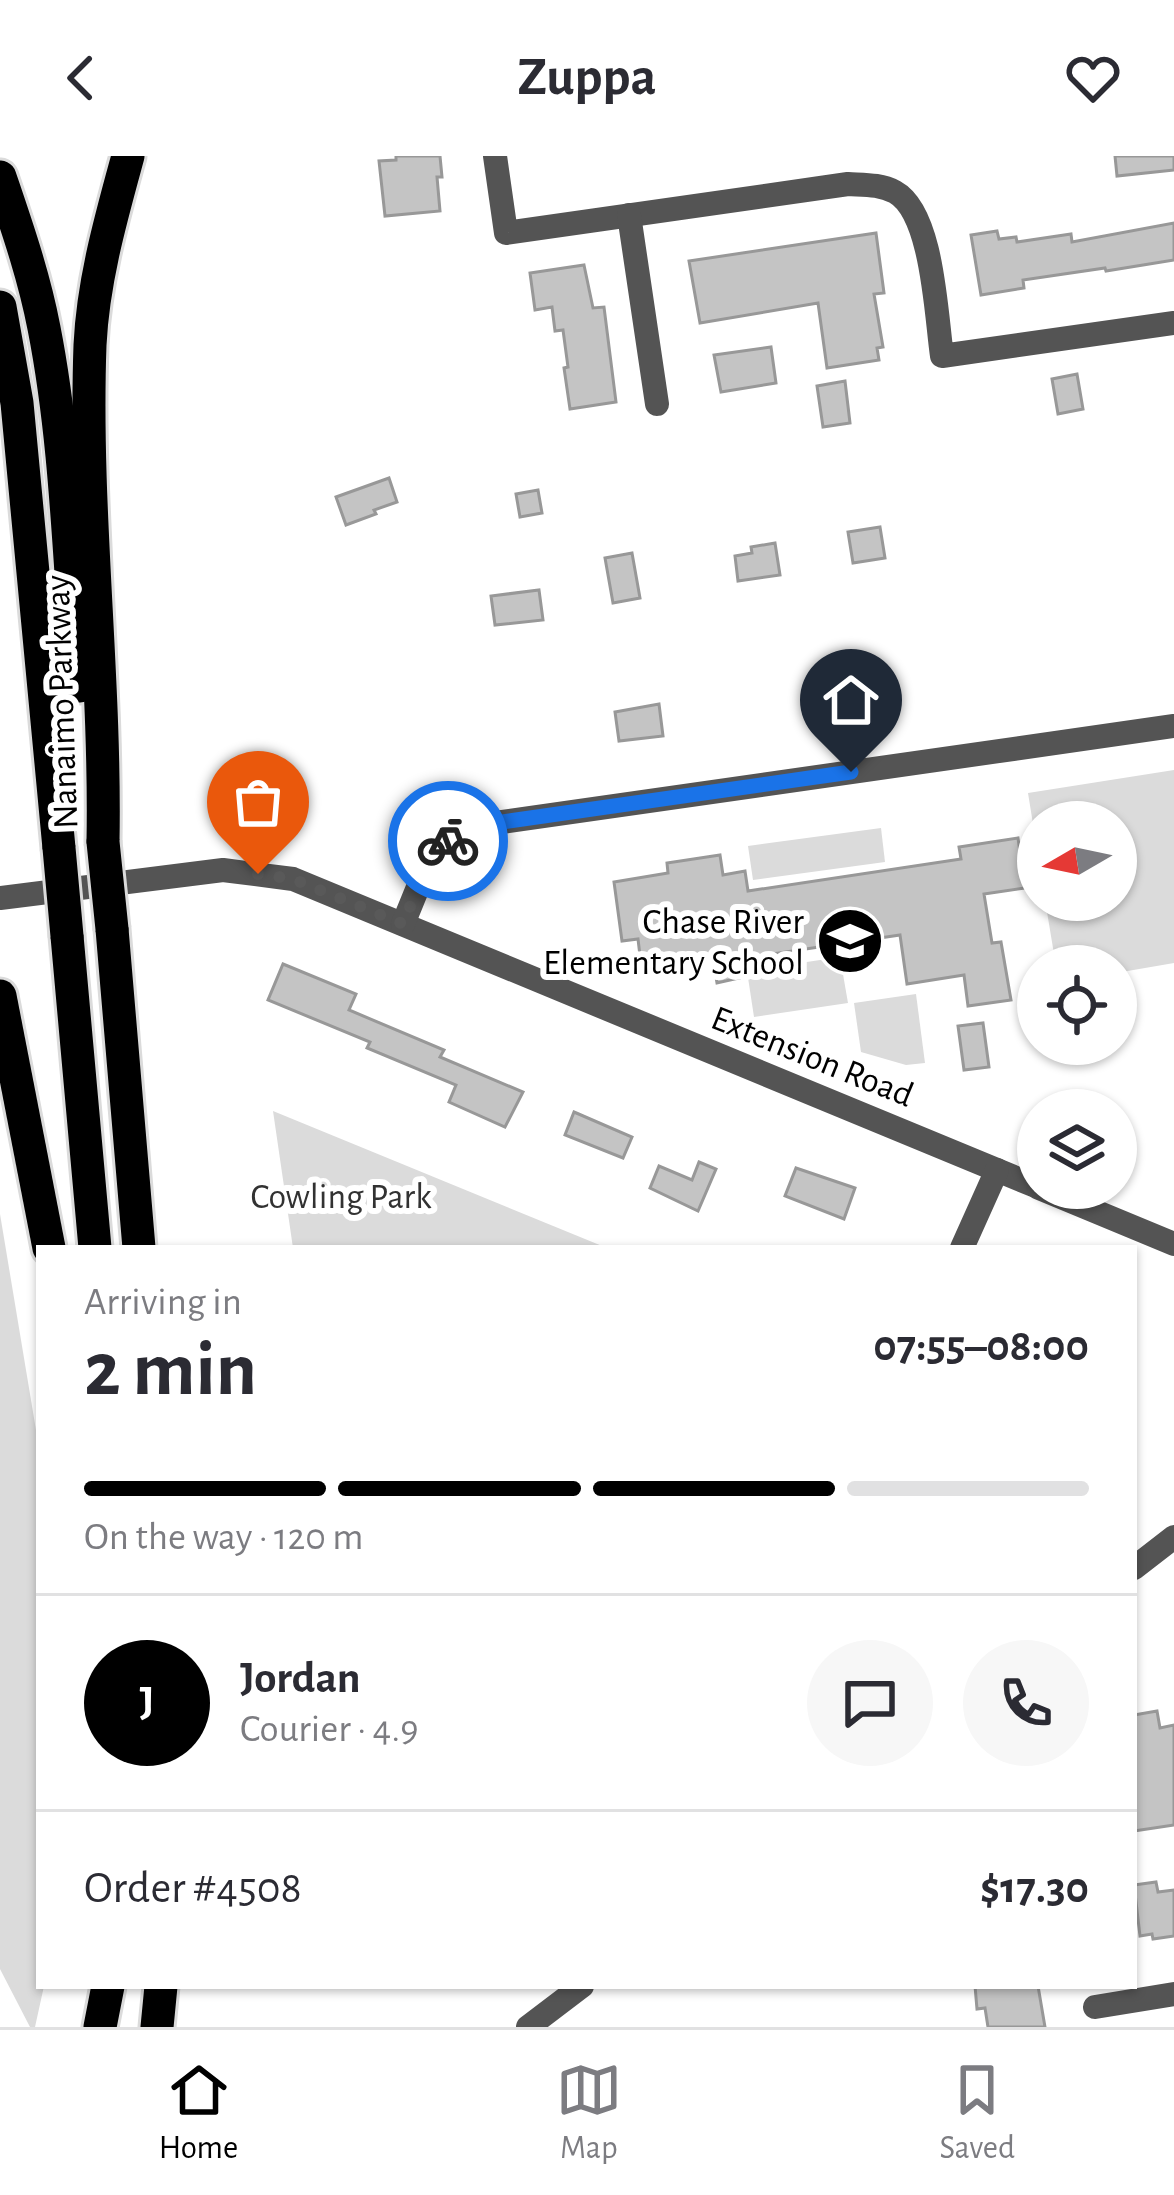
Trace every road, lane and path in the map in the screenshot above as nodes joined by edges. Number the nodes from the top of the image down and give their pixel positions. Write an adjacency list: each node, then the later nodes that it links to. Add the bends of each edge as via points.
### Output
1 (128, 156): 9 (highway, Nanaimo Parkway, via 102,248 91,343)
2 (495, 156): 4 (street, via 506,233)
3 (0, 177): 9 (highway, via 44,331 84,742)
4 (629, 215): 6 (street, via 848,184 898,193 925,235 942,356); 7 (street)
5 (0, 307): 18 (highway, bridge, via 17,403)
6 (1174, 323)
7 (657, 404)
8 (1174, 726): 11 (street, via 481,825 446,843)
9 (103, 842): 19 (highway, Nanaimo Parkway, bridge)
10 (0, 898): 11 (street, Extension Road, via 223,870 293,879)
11 (403, 924): 13 (street, Extension Road)
12 (0, 996): 17 (highway)
13 (997, 1170): 14 (street, Extension Road); 20 (street)
14 (1017, 1179)
15 (1090, 1209): 16 (street, Extension Road)
16 (1174, 1244)
17 (48, 1245)
18 (95, 1245)
19 (139, 1245)
20 (963, 1245)
21 (1174, 1537): 22 (street)
22 (1137, 1566)
23 (107, 1989): 28 (highway)
24 (161, 1989): 29 (highway)
25 (578, 1989): 30 (street)
26 (1174, 1994): 27 (street)
27 (1095, 2007)
28 (100, 2027)
29 (157, 2027)
30 (529, 2027)

